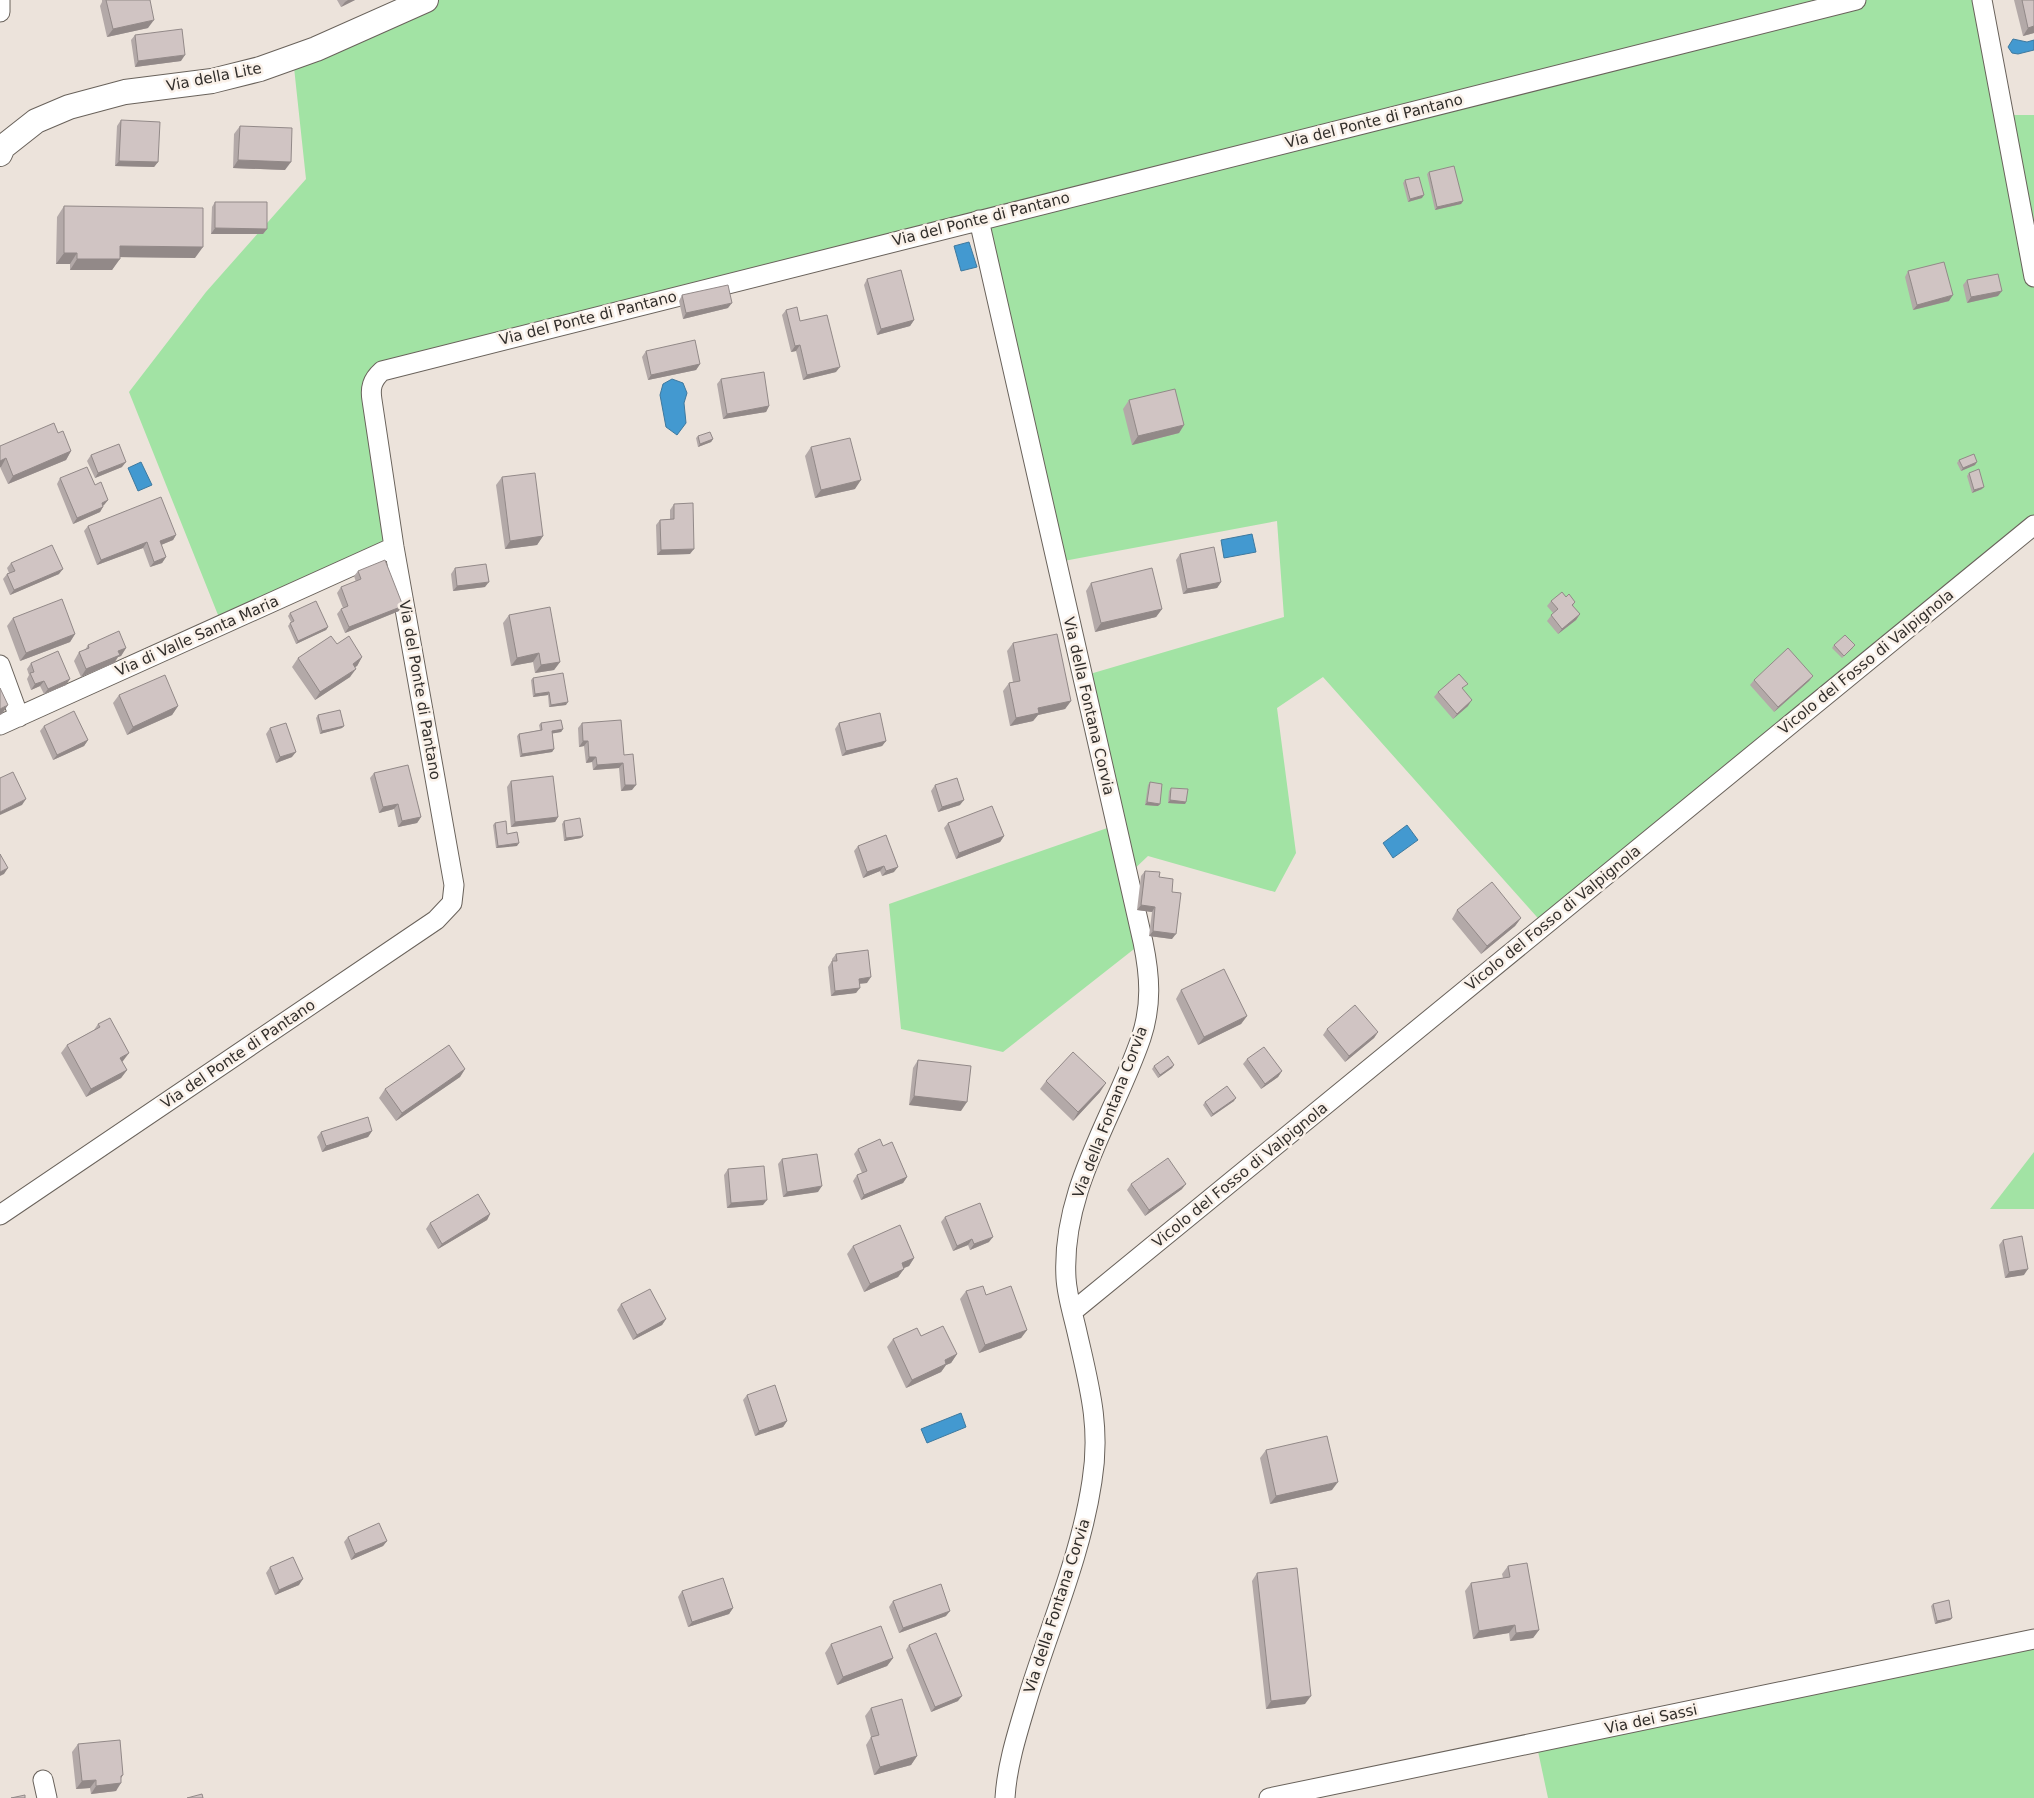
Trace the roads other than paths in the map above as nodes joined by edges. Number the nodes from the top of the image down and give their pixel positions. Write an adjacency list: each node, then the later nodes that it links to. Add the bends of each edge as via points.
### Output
1 (0, 0): 5 (street)
2 (426, 0): 6 (street, Via della Lite, via 338,40 267,67 212,81 125,92 69,108 36,121)
3 (1856, 0): 7 (street, Via del Ponte di Pantano)
4 (1982, 0): 8 (street)
5 (0, 12)
6 (1, 148)
7 (979, 220): 10 (street, Via del Ponte di Pantano, via 382,371 373,380 371,393); 15 (street, Via della Fontana Corvia, via 1150,981 1141,1038 1074,1205 1066,1266)
8 (2034, 277)
9 (2034, 525): 15 (street, Vicolo del Fosso di Valpignola)
10 (394, 547): 12 (street, Via di Valle Santa Maria); 14 (street, Via del Ponte di Pantano, via 454,885 452,903 436,920)
11 (0, 665): 12 (street)
12 (19, 717): 13 (street, Via di Valle Santa Maria)
13 (0, 726)
14 (0, 1214)
15 (1072, 1312): 17 (street, Via della Fontana Corvia, via 1094,1410 1093,1474 1079,1544 1020,1724)
16 (2034, 1639): 18 (street, Via dei Sassi)
17 (1005, 1798)
18 (1268, 1798)

